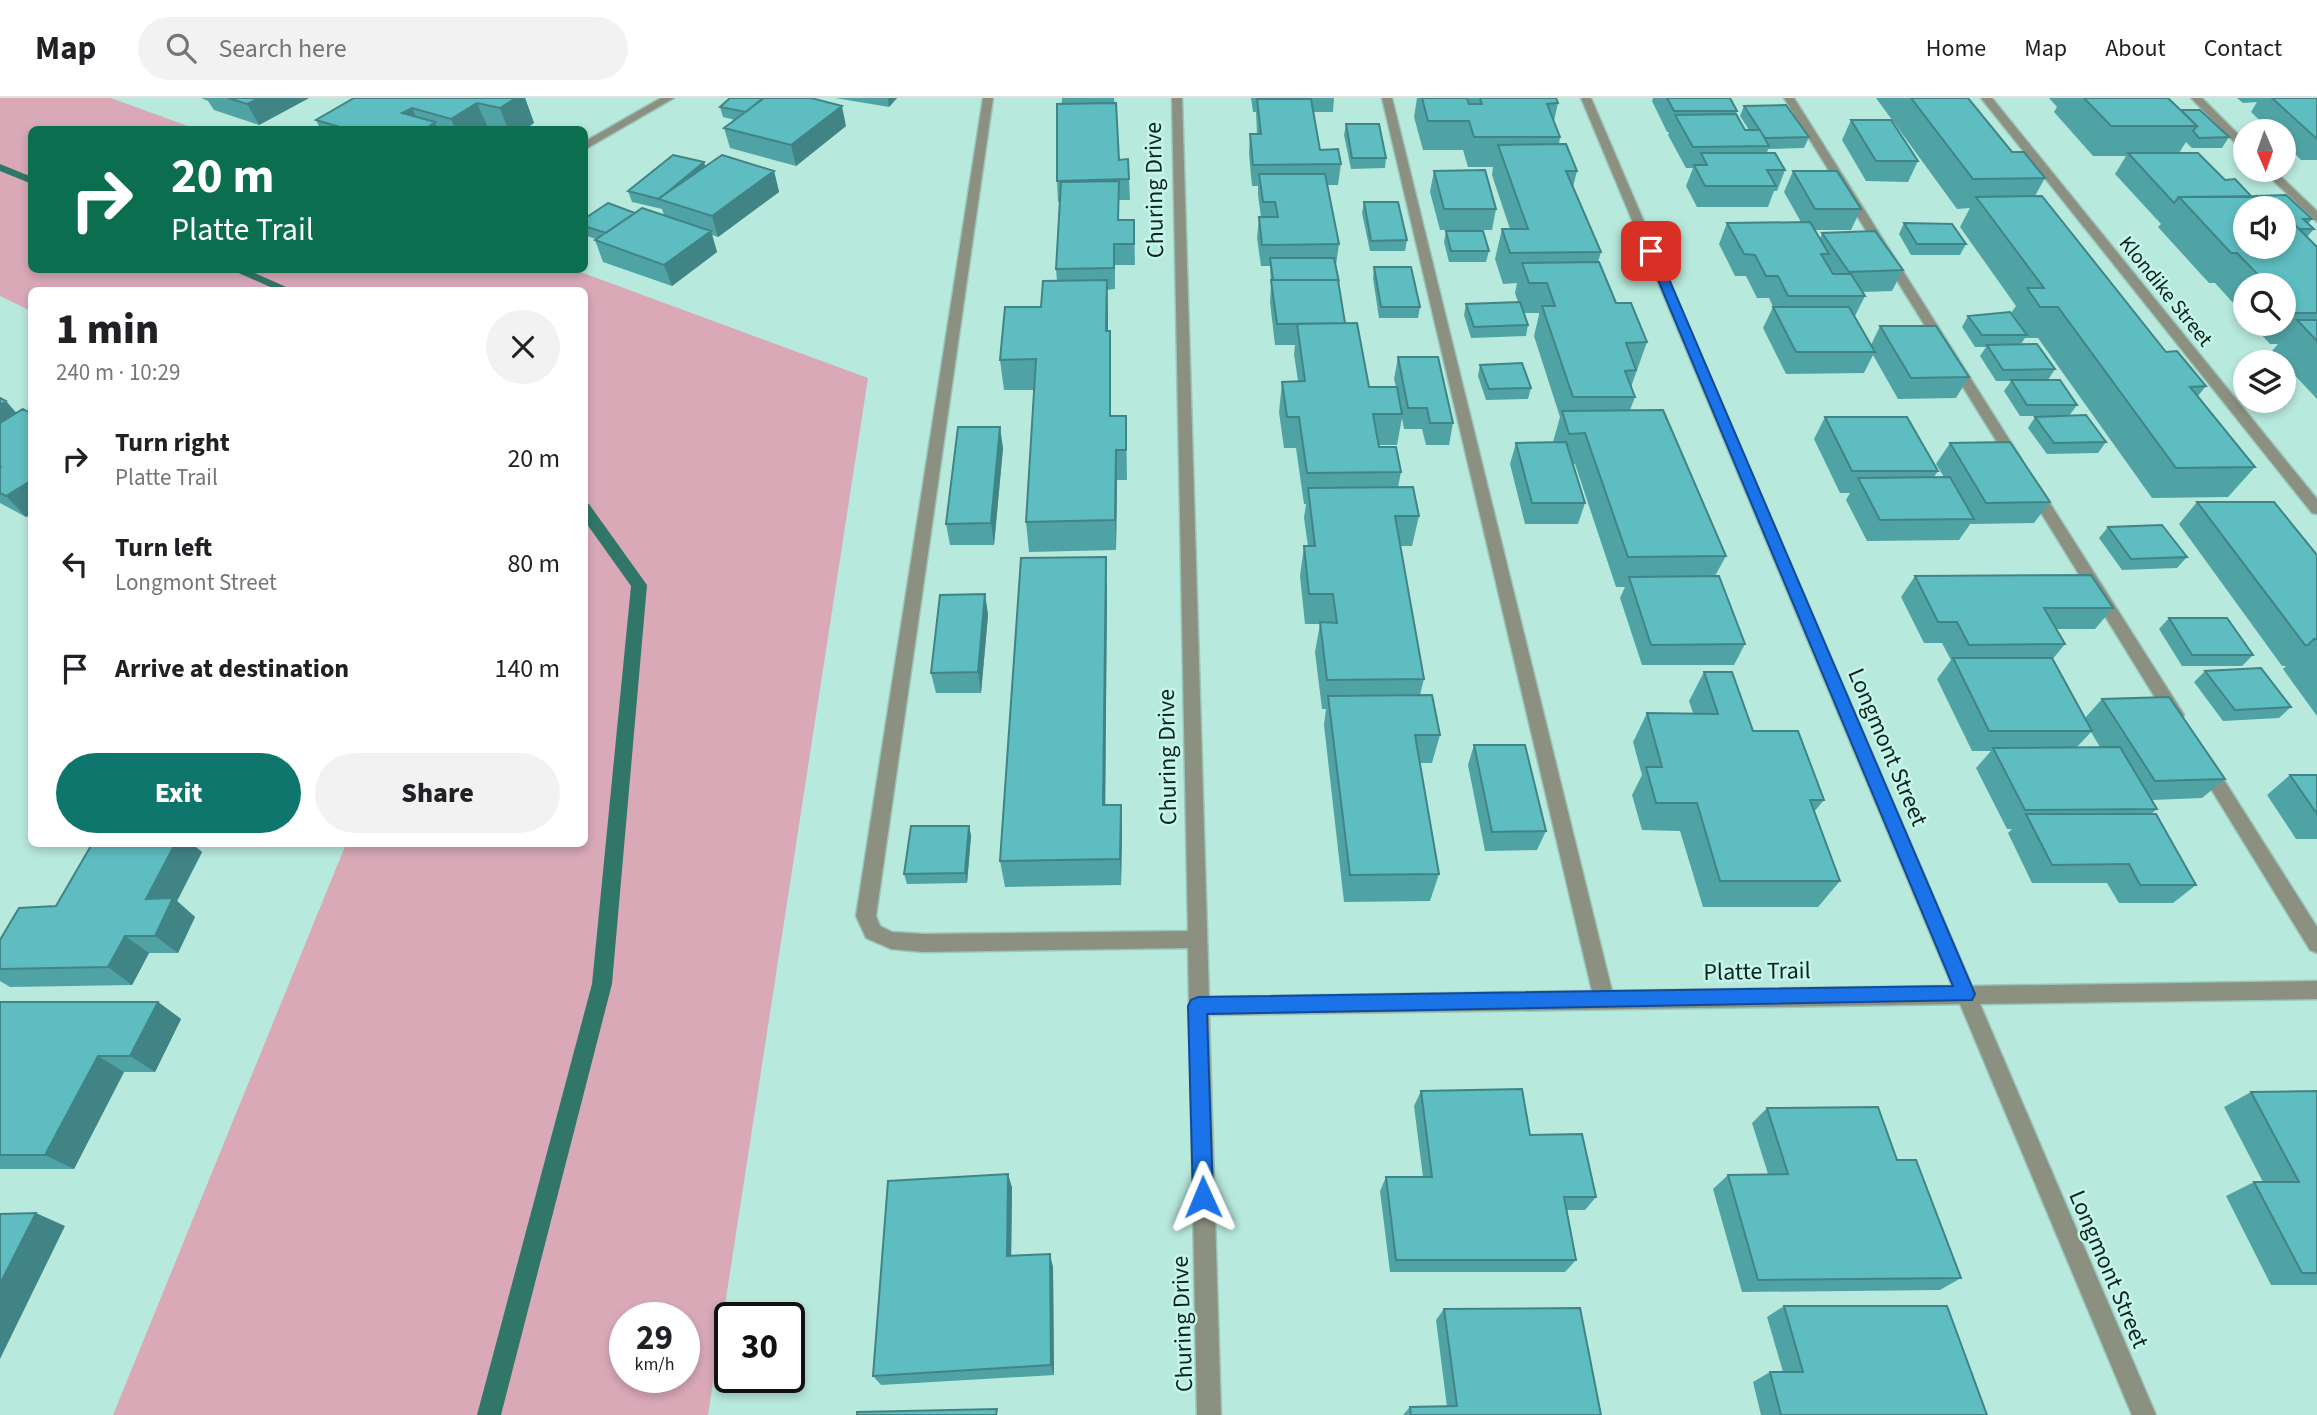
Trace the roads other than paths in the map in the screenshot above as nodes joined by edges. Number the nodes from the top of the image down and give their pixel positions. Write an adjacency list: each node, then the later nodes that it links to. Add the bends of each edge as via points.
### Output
1 (669, 98): 10 (street)
2 (988, 98): 16 (street, via 866,916 873,932 891,940 924,943)
3 (1177, 98): 16 (street, Churing Drive)
4 (1387, 98): 20 (street)
5 (1586, 98): 19 (street, Longmont Street)
6 (1789, 98): 14 (street)
7 (1986, 98): 13 (street, Klondike Street)
8 (2196, 98): 9 (street)
9 (2233, 135)
10 (588, 144)
11 (2280, 182): 12 (street)
12 (2317, 218)
13 (2317, 509)
14 (2185, 732)
15 (2200, 756): 17 (street)
16 (1195, 939): 21 (street, Churing Drive)
17 (2317, 944)
18 (2317, 990): 19 (street, Platte Trail)
19 (1966, 994): 20 (street, Platte Trail); 23 (street, Longmont Street)
20 (1604, 999): 21 (street, Platte Trail)
21 (1198, 1006): 22 (street, Churing Drive)
22 (1209, 1415)
23 (2144, 1415)

